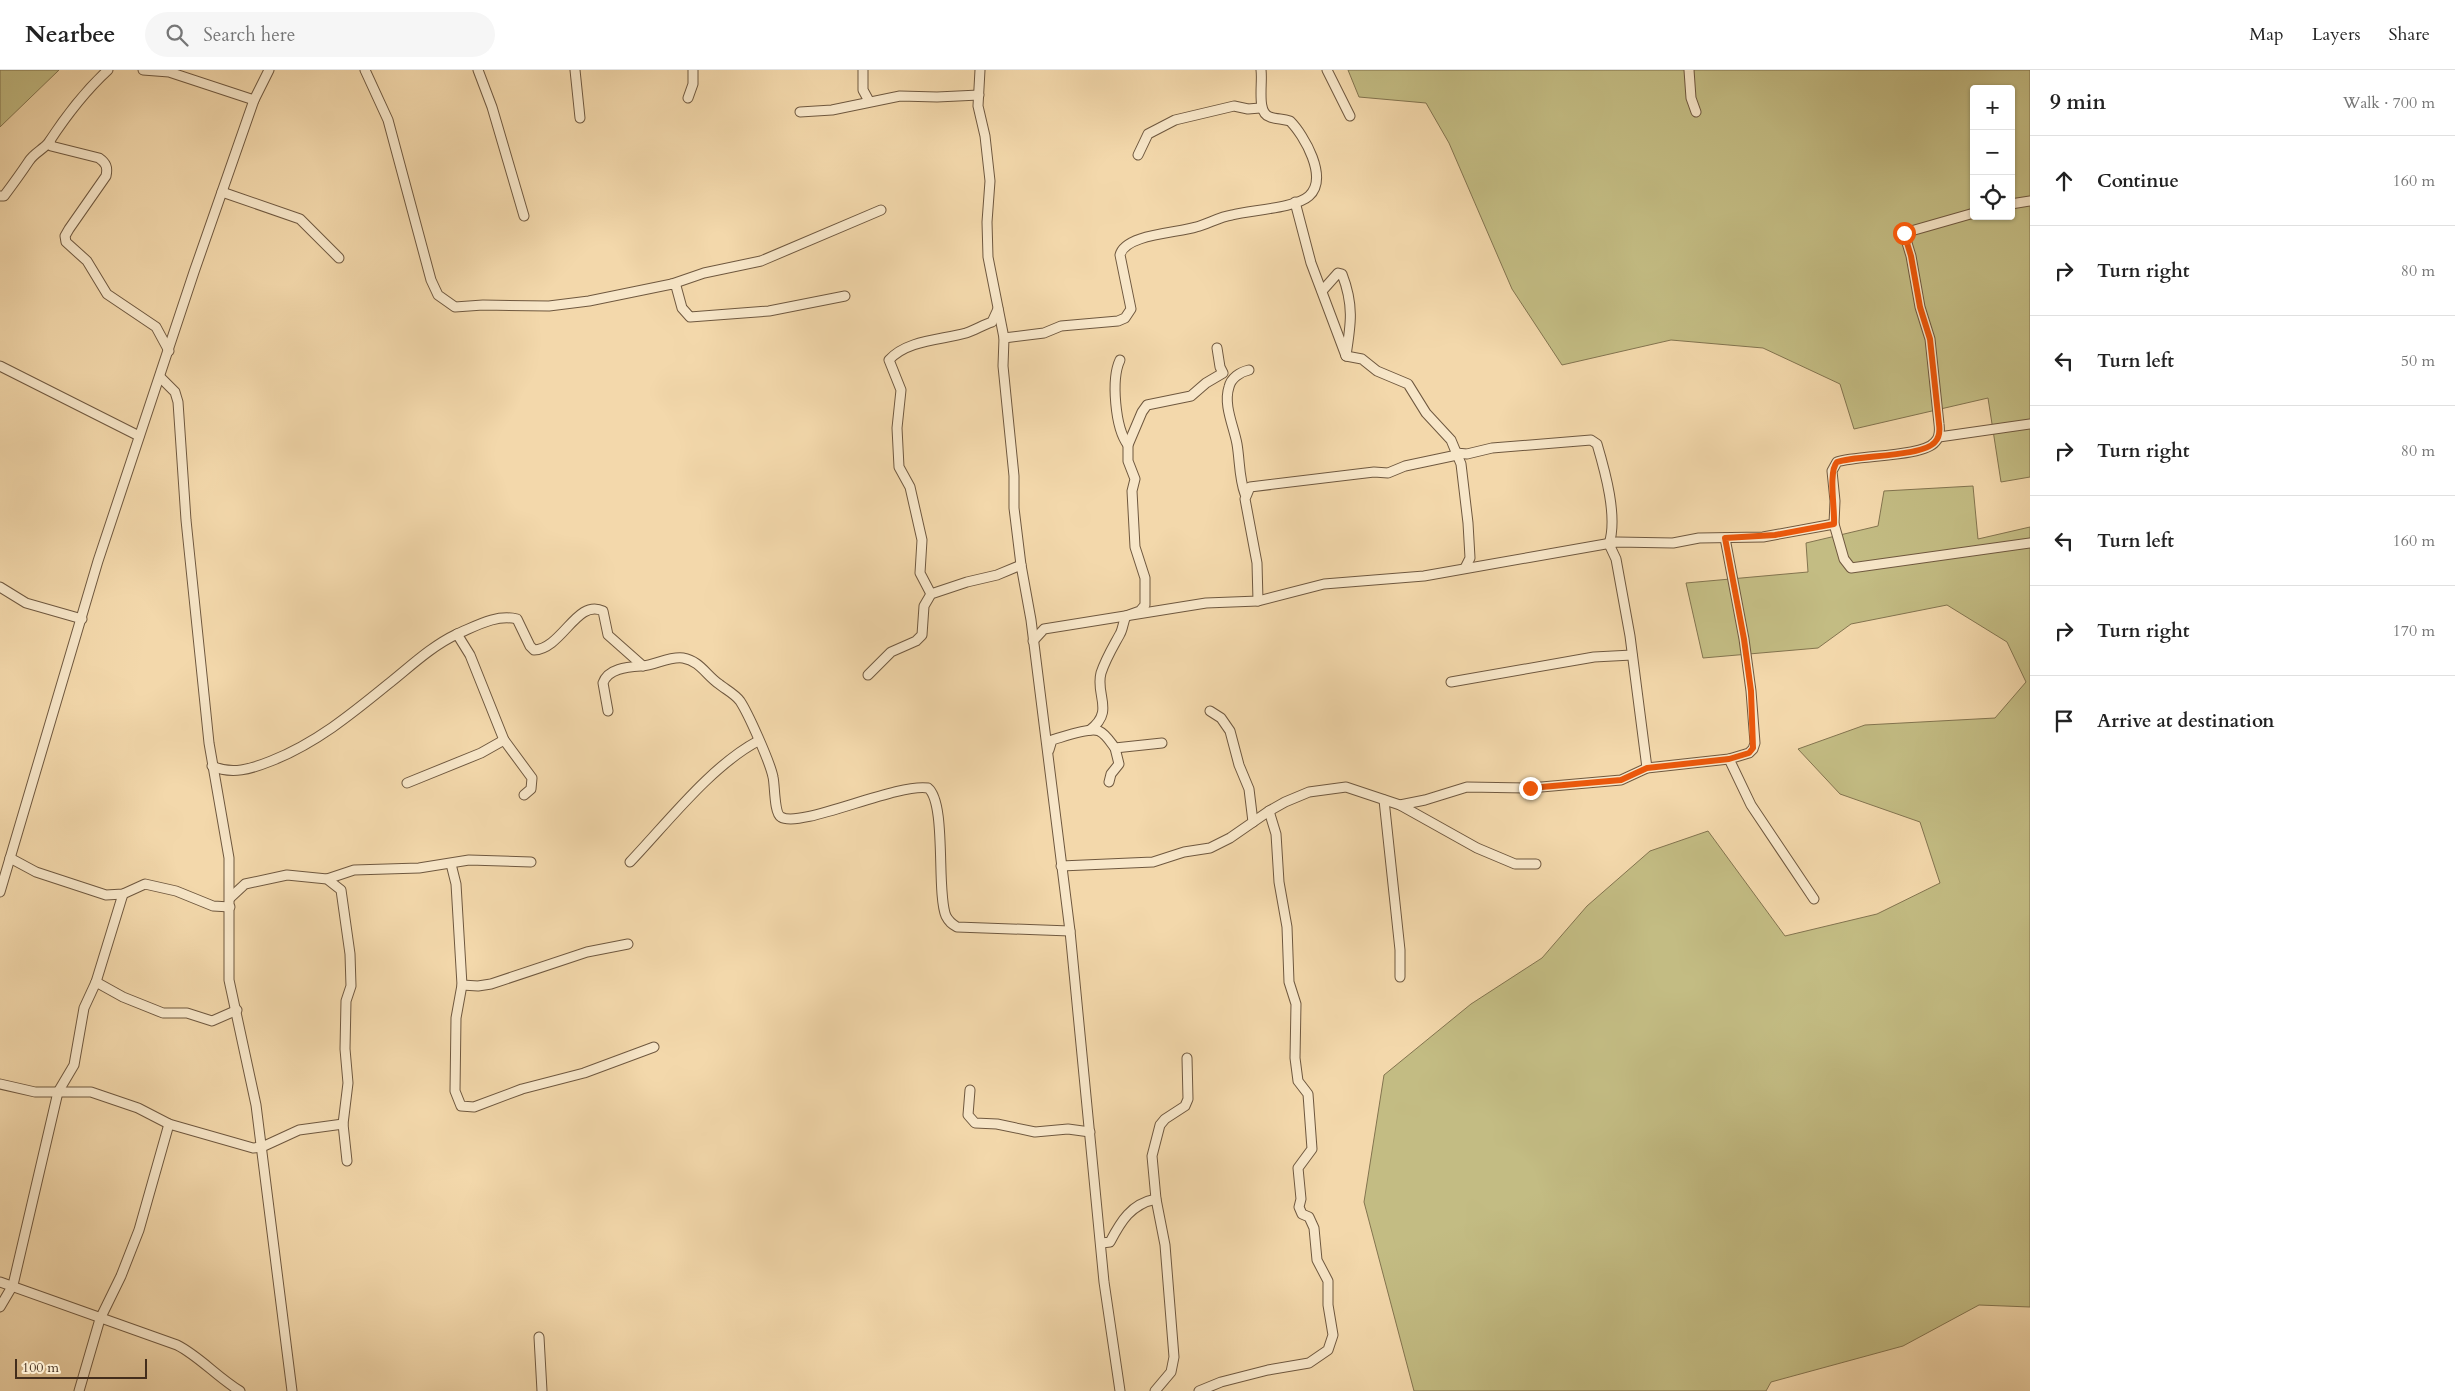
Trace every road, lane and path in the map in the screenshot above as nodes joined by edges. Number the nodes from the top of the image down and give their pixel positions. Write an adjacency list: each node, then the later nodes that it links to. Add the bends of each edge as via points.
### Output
1 (108, 70): 22 (street, via 61,122)
2 (144, 70): 15 (street, via 170,72)
3 (269, 70): 15 (street)
4 (365, 70): 33 (street, via 388,120 431,280 438,295 455,307 549,306)
5 (478, 70): 31 (street)
6 (574, 70): 21 (street)
7 (693, 70): 14 (street)
8 (863, 70): 16 (street, via 863,90)
9 (980, 70): 13 (street)
10 (1261, 70): 17 (street)
11 (1327, 70): 20 (street)
12 (1689, 70): 19 (street, via 1691,98)
13 (978, 95): 16 (street, via 900,96); 36 (street, via 990,181 988,257)
14 (688, 98)
15 (254, 100): 24 (street)
16 (869, 101): 18 (street, via 832,110)
17 (1260, 108): 23 (street, via 1248,110 1234,106 1175,120 1148,134); 27 (street, via 1269,117 1290,120 1314,159 1313,191 1308,197)
18 (800, 112)
19 (1696, 112)
20 (1350, 116)
21 (580, 118)
22 (50, 141): 25 (street, via 29,160 4,196); 39 (street, via 51,146 100,158 104,162 106,176 69,229 66,242 87,260 107,294 156,328)
23 (1138, 155)
24 (222, 192): 32 (street, via 300,219); 39 (street)
25 (0, 196)
26 (2030, 201): 28 (street)
27 (1295, 202): 34 (street, via 1307,251); 37 (street, via 1230,215 1194,228 1131,243 1120,255 1131,309 1125,318 1061,326 1044,333)
28 (2015, 203)
29 (881, 210): 33 (street, via 761,261 704,273)
30 (1970, 214): 49 (street, via 1904,233 1930,339)
31 (524, 216)
32 (339, 258)
33 (672, 284): 35 (street, via 676,286 682,308 690,318 768,311)
34 (1322, 291): 40 (street); 40 (street, via 1338,273 1342,274 1351,305)
35 (845, 296)
36 (998, 308): 37 (street); 60 (street, via 992,322 968,332 923,342 889,360 901,390 897,428 899,467 910,487 922,540 920,573)
37 (1004, 338): 57 (street, via 1003,366)
38 (1217, 348): 44 (street)
39 (169, 351): 45 (street)
40 (1346, 356): 51 (street, via 1362,358 1377,371 1408,384 1426,413 1447,435)
41 (1120, 360): 50 (street, via 1115,370 1118,414 1120,430)
42 (0, 366): 48 (street)
43 (1249, 370): 46 (street, via 1237,375)
44 (1223, 373): 46 (street); 50 (street, via 1191,396 1147,405)
45 (160, 378): 48 (street); 81 (street, via 175,392 178,402 186,520)
46 (1228, 388): 52 (street)
47 (2030, 424): 49 (street)
48 (140, 436): 63 (street)
49 (1938, 437): 53 (street, via 1934,443 1920,450 1837,462 1832,471)
50 (1128, 445): 62 (street, via 1128,460 1135,479 1132,491 1135,548 1147,592 1145,605 1140,611)
51 (1458, 458): 52 (street, via 1414,464 1388,473 1255,485); 55 (street, via 1492,448 1595,441 1607,482); 58 (street, via 1471,552)
52 (1245, 494): 61 (street, via 1257,563)
53 (1834, 524): 54 (street, via 1775,535); 56 (street, via 1844,559 1850,568)
54 (1725, 538): 55 (street, via 1672,543); 79 (street, via 1744,639 1755,743 1749,753)
55 (1613, 541): 58 (street); 68 (street)
56 (2030, 543)
57 (1021, 565): 60 (street); 64 (street)
58 (1465, 568): 61 (street, via 1424,576 1324,584)
59 (0, 587): 63 (street, via 26,603)
60 (931, 594): 70 (street, via 924,606 922,635 891,652)
61 (1258, 601): 62 (street, via 1206,603)
62 (1126, 616): 65 (street); 74 (street, via 1100,676 1104,711)
63 (82, 619): 92 (street)
64 (1031, 620): 65 (street); 67 (street)
65 (1044, 629): 67 (street)
66 (457, 634): 69 (street, via 509,617 517,619 530,646 539,650 560,637 580,614 598,608 603,611 608,635); 75 (street, via 470,655); 83 (street, via 421,656 317,739 256,767)
67 (1033, 641): 80 (street)
68 (1632, 655): 71 (street, via 1594,657); 82 (street)
69 (643, 666): 72 (street, via 614,671 604,678); 76 (street, via 680,658 698,664 741,702)
70 (868, 675)
71 (1451, 682)
72 (608, 711)
73 (1210, 711): 91 (street, via 1221,718 1230,731 1249,789)
74 (1090, 730): 78 (street, via 1098,730 1105,735); 80 (street, via 1052,740)
75 (504, 740): 86 (street, via 482,753); 87 (street, via 532,778 531,789)
76 (758, 741): 94 (street, via 739,751 712,776); 107 (street, via 773,776 776,812 780,817 787,819 820,813 874,796 920,787 933,792 942,855 944,911 951,924 957,927)
77 (1162, 743): 78 (street)
78 (1115, 748): 85 (street, via 1119,764)
79 (1729, 759): 82 (street); 105 (street, via 1751,805)
80 (1049, 763): 97 (street)
81 (212, 766): 83 (street); 84 (street)
82 (1647, 768): 89 (street, via 1621,780 1530,788 1467,787 1426,800)
83 (225, 772): 84 (street)
84 (214, 782): 99 (street)
85 (1109, 782)
86 (407, 784)
87 (524, 796)
88 (1384, 800): 89 (street); 90 (street, via 1346,787 1331,788 1308,792); 109 (street)
89 (1400, 804): 96 (street, via 1490,853 1520,865)
90 (1269, 810): 91 (street); 136 (street, via 1276,834 1279,882 1288,927 1289,982 1296,1004 1298,1081 1308,1094 1312,1149 1298,1168 1302,1199 1299,1207 1314,1228 1317,1260 1328,1281 1333,1335 1328,1350 1308,1363 1221,1382)
91 (1253, 822): 97 (street, via 1210,848 1153,862)
92 (10, 858): 103 (street); 104 (street, via 36,872 106,895)
93 (531, 862): 95 (street, via 480,859)
94 (630, 862)
95 (451, 864): 98 (street, via 354,870); 111 (street, via 456,884)
96 (1536, 864)
97 (1061, 866): 107 (street)
98 (342, 874): 100 (street); 102 (street)
99 (230, 876): 101 (street); 106 (street)
100 (327, 879): 101 (street, via 287,875); 102 (street)
101 (245, 884): 106 (street)
102 (341, 890): 119 (street, via 351,986 346,1001 348,1083)
103 (0, 892)
104 (123, 894): 106 (street, via 145,884 176,891 213,906); 110 (street)
105 (1814, 898)
106 (230, 902): 112 (street, via 229,980)
107 (1070, 931): 120 (street)
108 (628, 944): 111 (street, via 586,952 491,984)
109 (1400, 977)
110 (96, 982): 112 (street, via 163,1013 187,1013 212,1020); 117 (street, via 84,1008 74,1065)
111 (462, 985): 113 (street, via 456,1018 455,1091 460,1106 474,1107 522,1089 584,1073)
112 (237, 1010): 121 (street)
113 (654, 1047)
114 (1187, 1058): 123 (street, via 1188,1099 1185,1106 1160,1125 1152,1156)
115 (0, 1084): 117 (street, via 21,1091)
116 (970, 1090): 120 (street, via 968,1115 975,1123 1035,1132 1068,1129)
117 (58, 1092): 118 (street, via 91,1092 138,1108); 126 (street)
118 (169, 1124): 121 (street, via 246,1147); 128 (street, via 139,1230)
119 (343, 1124): 121 (street, via 299,1130); 122 (street)
120 (1090, 1132): 124 (street)
121 (262, 1147): 132 (street)
122 (347, 1161)
123 (1156, 1199): 124 (street, via 1144,1201 1125,1215 1110,1242); 135 (street, via 1165,1245 1174,1357 1171,1372)
124 (1102, 1244): 134 (street, via 1104,1282)
125 (0, 1282): 126 (street)
126 (13, 1285): 127 (street); 128 (street)
127 (0, 1307)
128 (100, 1319): 130 (street); 131 (street, via 182,1348)
129 (539, 1337): 133 (street)
130 (79, 1391)
131 (240, 1391)
132 (292, 1391)
133 (542, 1391)
134 (1120, 1391)
135 (1155, 1391)
136 (1199, 1391)

